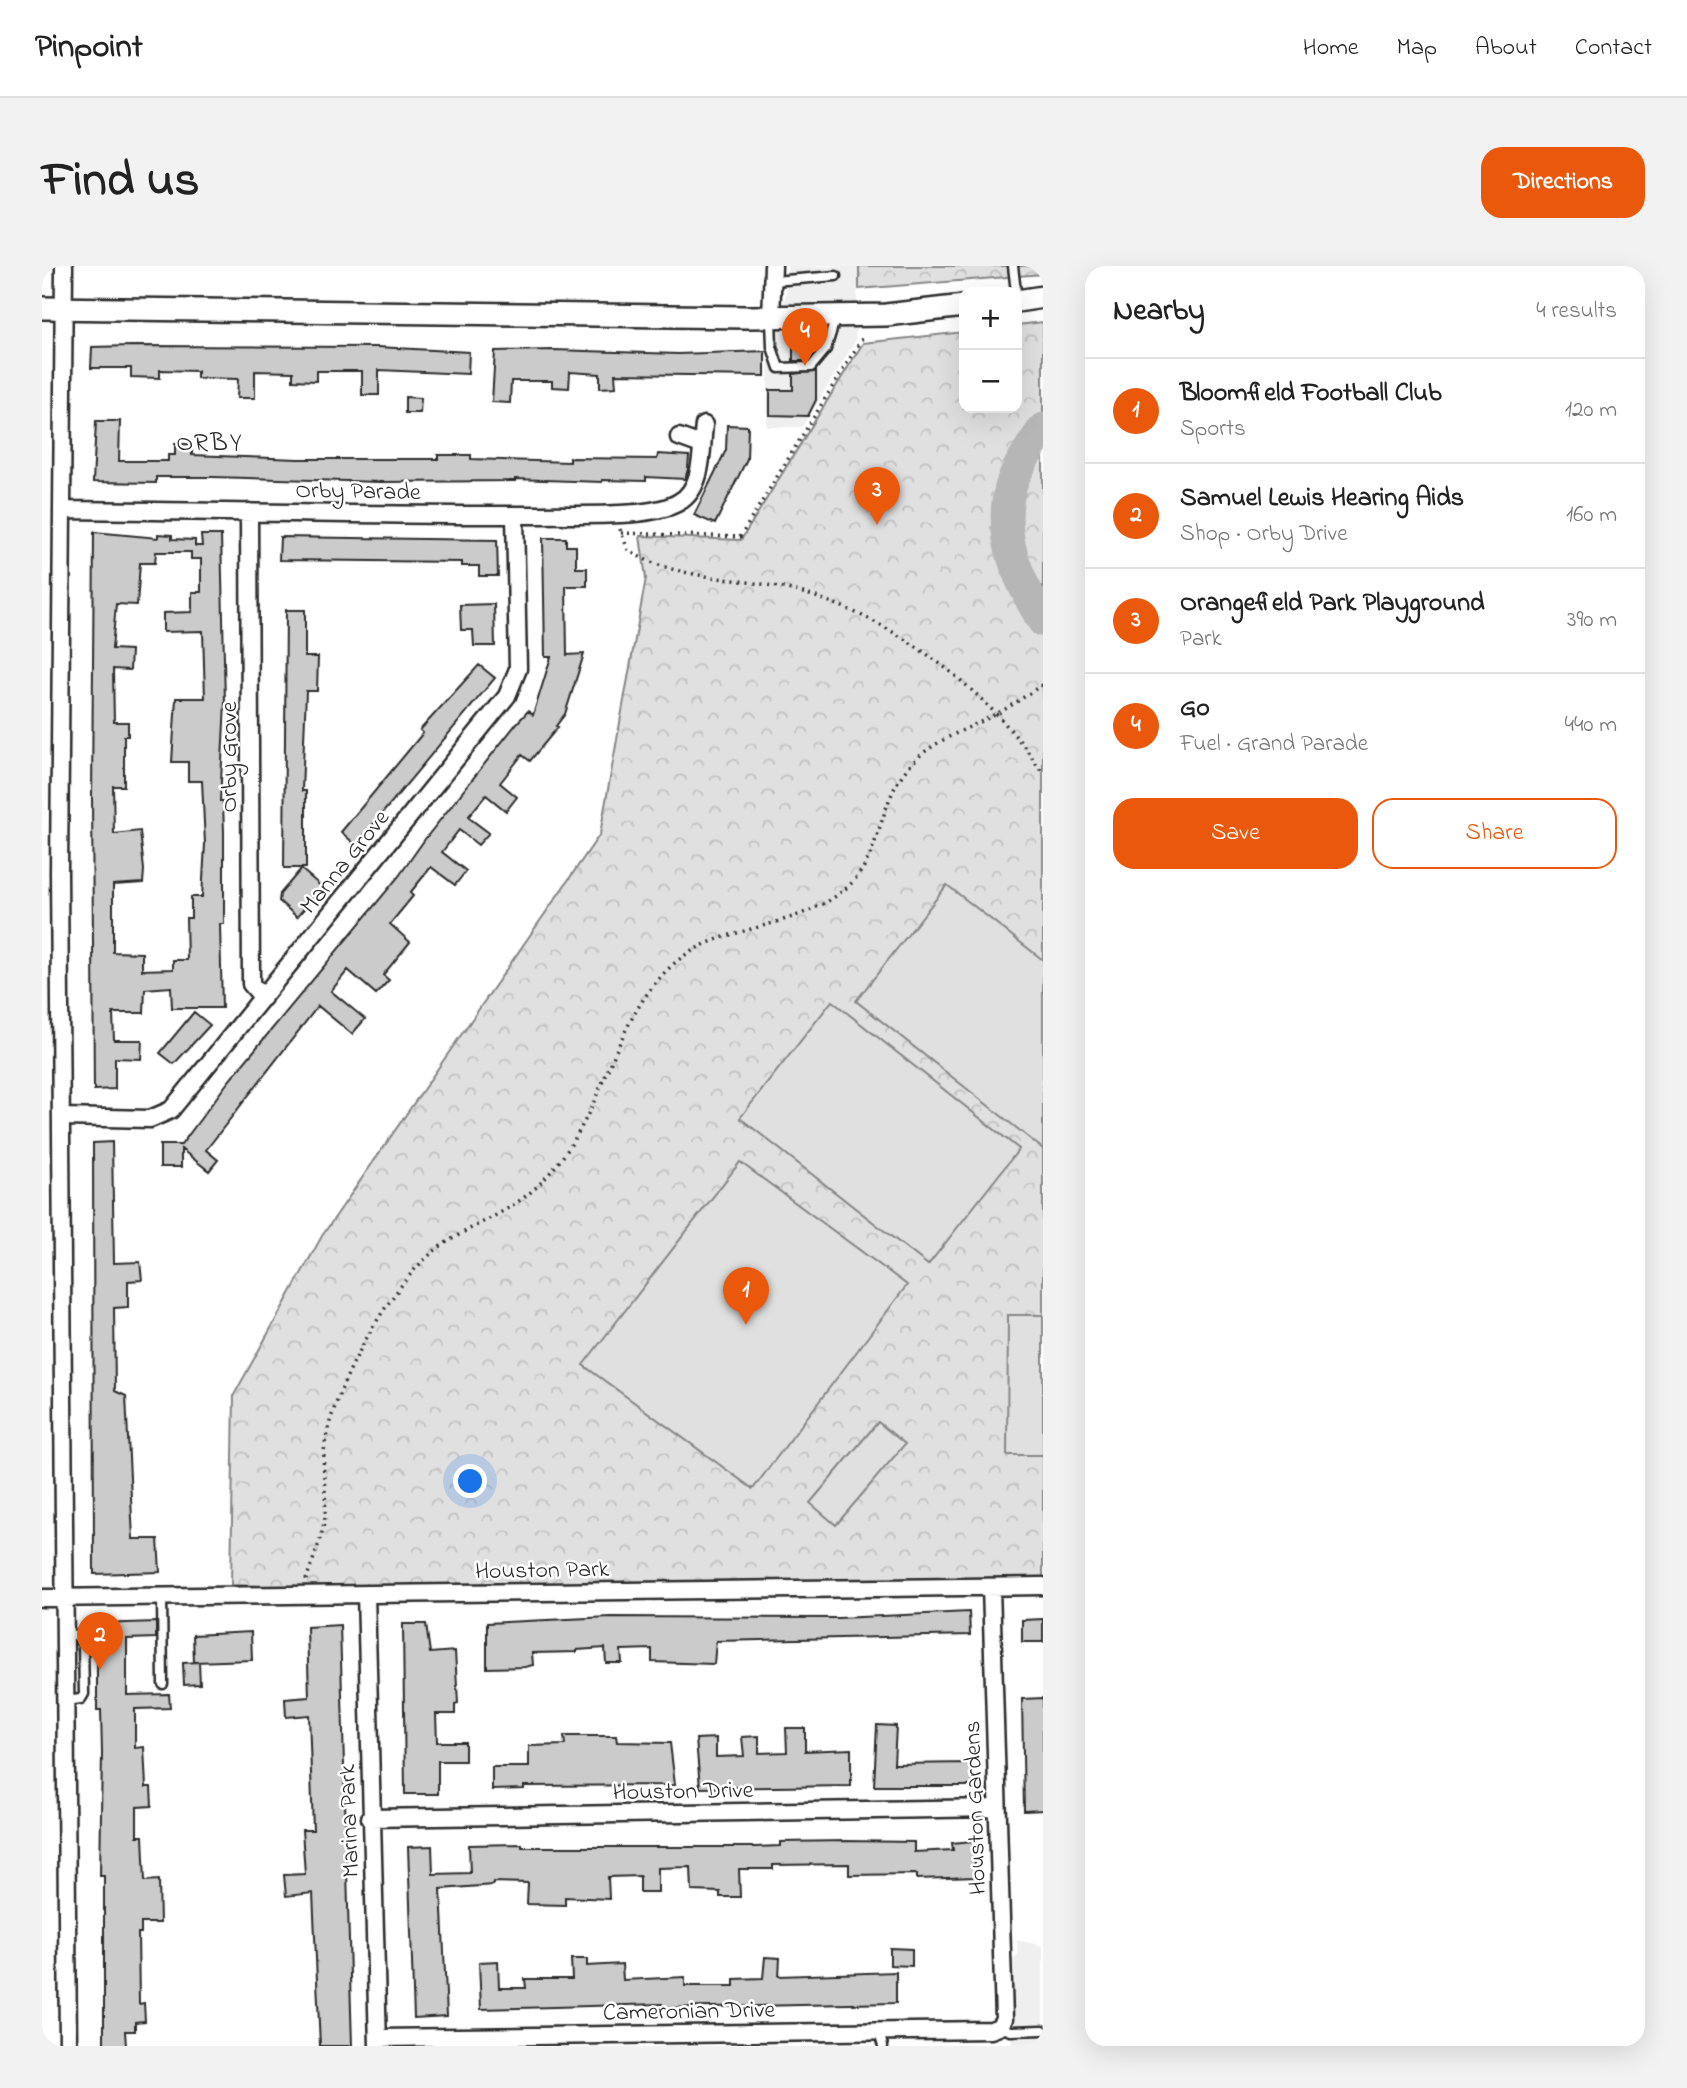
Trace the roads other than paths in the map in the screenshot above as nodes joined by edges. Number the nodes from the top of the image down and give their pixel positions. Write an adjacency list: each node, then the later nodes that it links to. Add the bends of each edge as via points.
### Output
1 (64, 266): 9 (street)
2 (1013, 266): 5 (lane)
3 (773, 274): 4 (lane); 11 (street)
4 (836, 276)
5 (1016, 287)
6 (1022, 297): 7 (street)
7 (1043, 297)
8 (959, 307): 10 (street)
9 (53, 309): 11 (street); 15 (street)
10 (836, 316): 11 (street); 11 (lane, via 831,337 816,363 779,368 772,347)
11 (771, 317)
12 (704, 425): 14 (street)
13 (679, 436): 14 (street)
14 (701, 445): 17 (street, Orby Parade, via 699,470 690,493 677,504 619,513)
15 (62, 510): 16 (street, Orby Parade); 19 (street)
16 (249, 512): 17 (street, Orby Parade); 20 (street, Orby Grove, via 251,984)
17 (515, 515): 20 (street, Manna Grove, via 518,669 514,686)
18 (42, 873): 19 (street)
19 (59, 873): 21 (street)
20 (263, 998): 21 (street, Manna Grove, via 196,1082 161,1117)
21 (62, 1117): 27 (street)
22 (1043, 1586): 23 (street, Houston Park)
23 (991, 1587): 24 (street, Houston Park); 29 (street, Houston Gardens)
24 (366, 1594): 25 (street, Houston Park); 30 (street, Marina Park)
25 (162, 1596): 27 (street, Houston Park); 28 (lane)
26 (42, 1598): 27 (street, Houston Park)
27 (64, 1598): 35 (street)
28 (163, 1684)
29 (996, 1808): 30 (street, Houston Drive); 31 (street, Houston Gardens, via 1004,2019)
30 (370, 1818): 34 (street, Marina Park)
31 (999, 2027): 32 (lane); 33 (street, Cameronian Drive)
32 (1043, 2030)
33 (881, 2038): 34 (street, Cameronian Drive)
34 (378, 2042)
35 (68, 2046)

